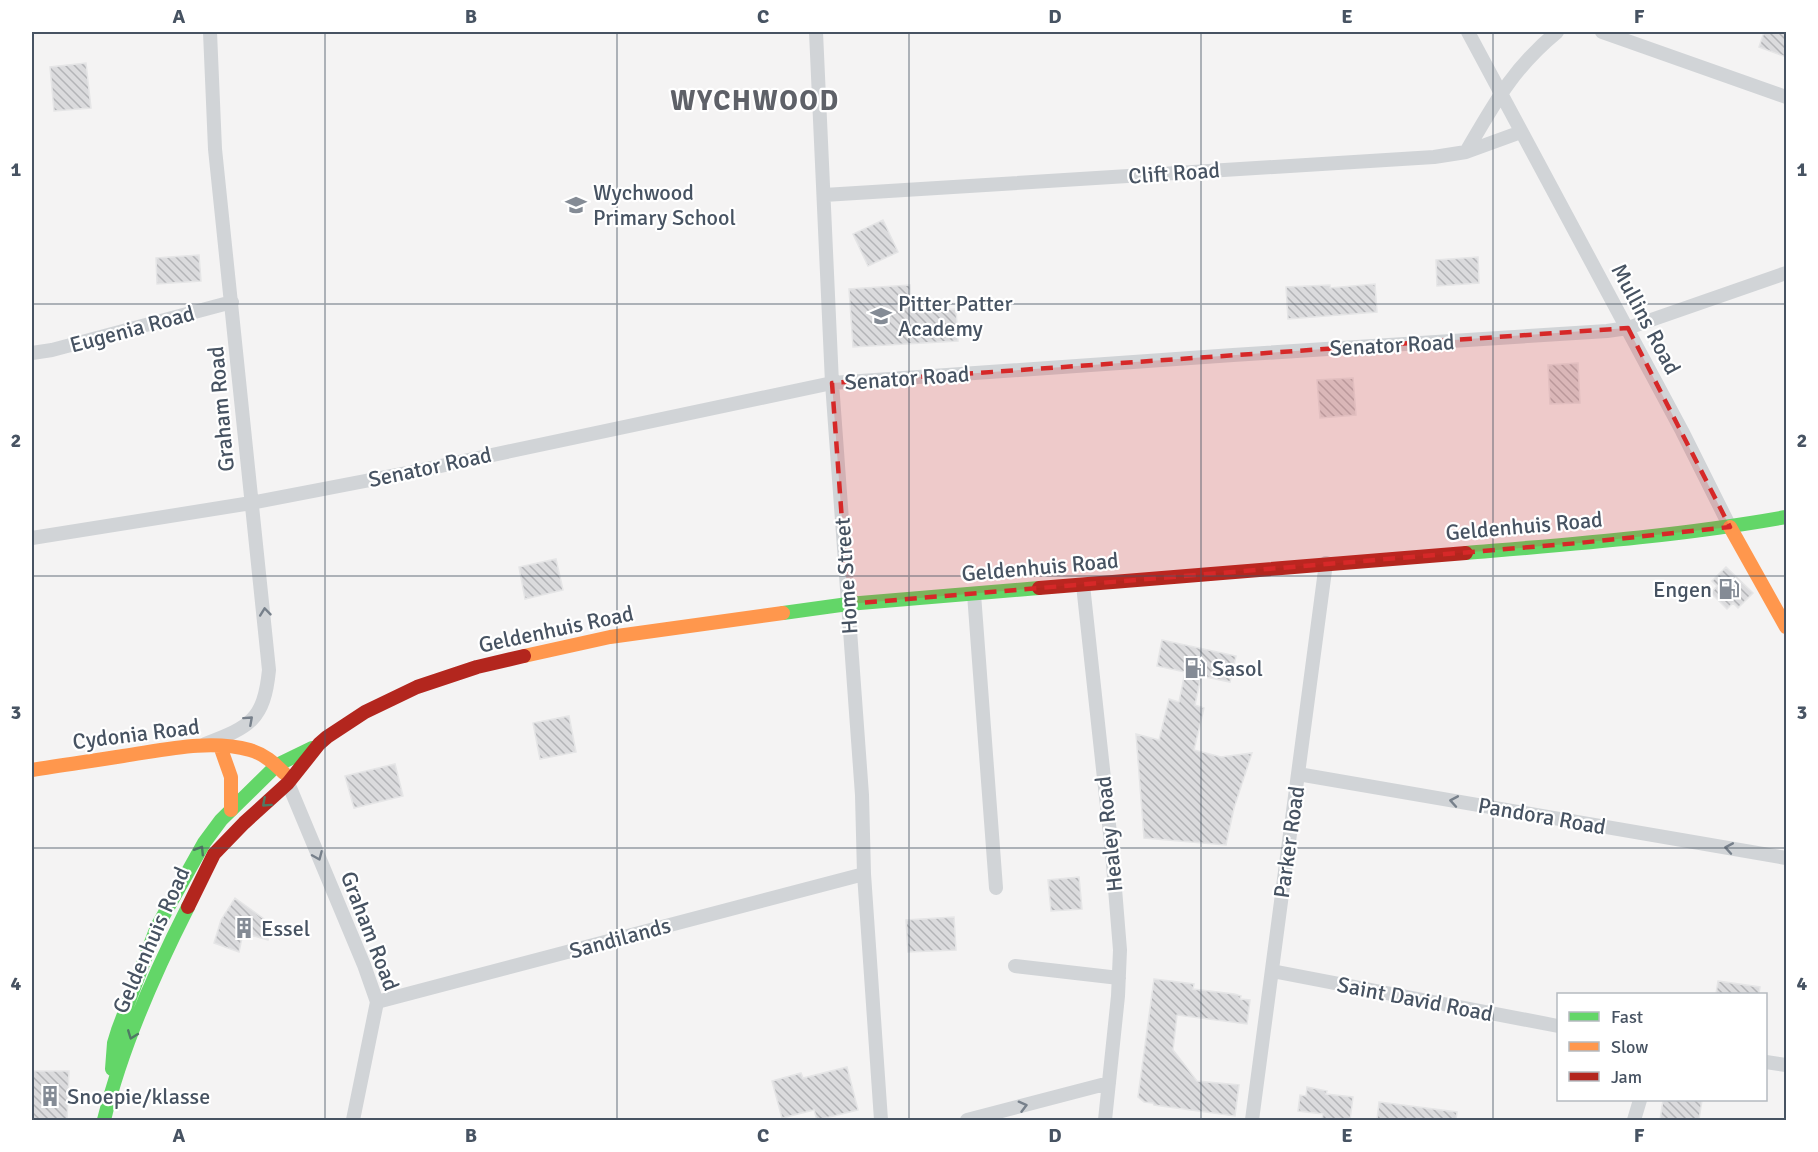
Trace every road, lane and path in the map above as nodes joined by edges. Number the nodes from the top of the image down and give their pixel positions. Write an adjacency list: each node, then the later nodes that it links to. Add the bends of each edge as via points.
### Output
1 (210, 32): 12 (street, Graham Road, via 215,149)
2 (816, 32): 10 (street, Home Street)
3 (1468, 32): 6 (street, Mullins Road)
4 (1557, 32): 6 (street, via 1533,51)
5 (1602, 32): 7 (street)
6 (1500, 93): 8 (street, Mullins Road); 9 (street)
7 (1786, 97)
8 (1521, 132): 9 (street, Clift Road); 13 (street, Mullins Road)
9 (1466, 152): 10 (street, Clift Road)
10 (825, 195): 15 (street, Home Street)
11 (1786, 273): 13 (street, Senator Road)
12 (232, 302): 14 (street, Eugenia Road); 16 (street, Graham Road)
13 (1628, 328): 15 (street, Senator Road); 18 (street, Mullins Road)
14 (32, 353)
15 (832, 383): 16 (street, Senator Road); 23 (street, Home Street)
16 (251, 503): 19 (street, Senator Road); 26 (street, Graham Road, one-way to 16, via 250,722 267,694 268,655)
17 (1786, 517): 18 (main road, Geldenhuis Road)
18 (1730, 527): 20 (main road, Geldenhuis Road, via 1587,543); 24 (main road, Mullins Road)
19 (32, 538)
20 (1326, 563): 21 (main road, Geldenhuis Road); 30 (street, Parker Road)
21 (1083, 585): 22 (main road, Geldenhuis Road); 40 (street, Healey Road, via 1112,852)
22 (974, 594): 23 (main road, Geldenhuis Road); 37 (street)
23 (848, 604): 25 (main road, Geldenhuis Road, via 647,631 477,667 417,687 365,712); 34 (street, Home Street)
24 (1786, 627)
25 (319, 744): 28 (main road, Geldenhuis Road); 31 (main road, Geldenhuis Road)
26 (200, 745): 27 (main road, Cydonia Road); 29 (main road, Cydonia Road)
27 (220, 746): 28 (main road, Cydonia Road, via 249,750); 32 (main road, via 231,777)
28 (277, 765): 31 (main road, Graham Road); 32 (main road, Geldenhuis Road)
29 (32, 770)
30 (1298, 774): 33 (street, Pandora Road, one-way to 30); 39 (street, Parker Road)
31 (288, 783): 36 (main road, Geldenhuis Road, one-way to 36, via 223,843); 41 (street, Graham Road, one-way to 41)
32 (231, 810): 35 (main road, Geldenhuis Road, one-way to 32, via 220,820)
33 (1786, 858)
34 (864, 874): 41 (street, Sandilands); 50 (street, Home Street)
35 (182, 880): 36 (main road); 46 (main road, Geldenhuis Road, via 157,927 118,1030)
36 (197, 886): 46 (main road, Geldenhuis Road, one-way to 46, via 152,984)
37 (996, 888)
38 (1015, 966): 40 (street)
39 (1272, 971): 42 (street, Saint David Road); 53 (street, Parker Road)
40 (1119, 978): 45 (street, Healey Road)
41 (377, 1002): 49 (street, Graham Road)
42 (1557, 1026)
43 (1767, 1062): 44 (street)
44 (1786, 1065)
45 (1109, 1083): 51 (street, one-way to 45); 52 (street, Healey Road)
46 (112, 1086): 48 (main road, Geldenhuis Road)
47 (1640, 1101): 54 (street)
48 (104, 1120)
49 (353, 1120)
50 (881, 1120)
51 (967, 1120)
52 (1106, 1120)
53 (1252, 1120)
54 (1634, 1120)

